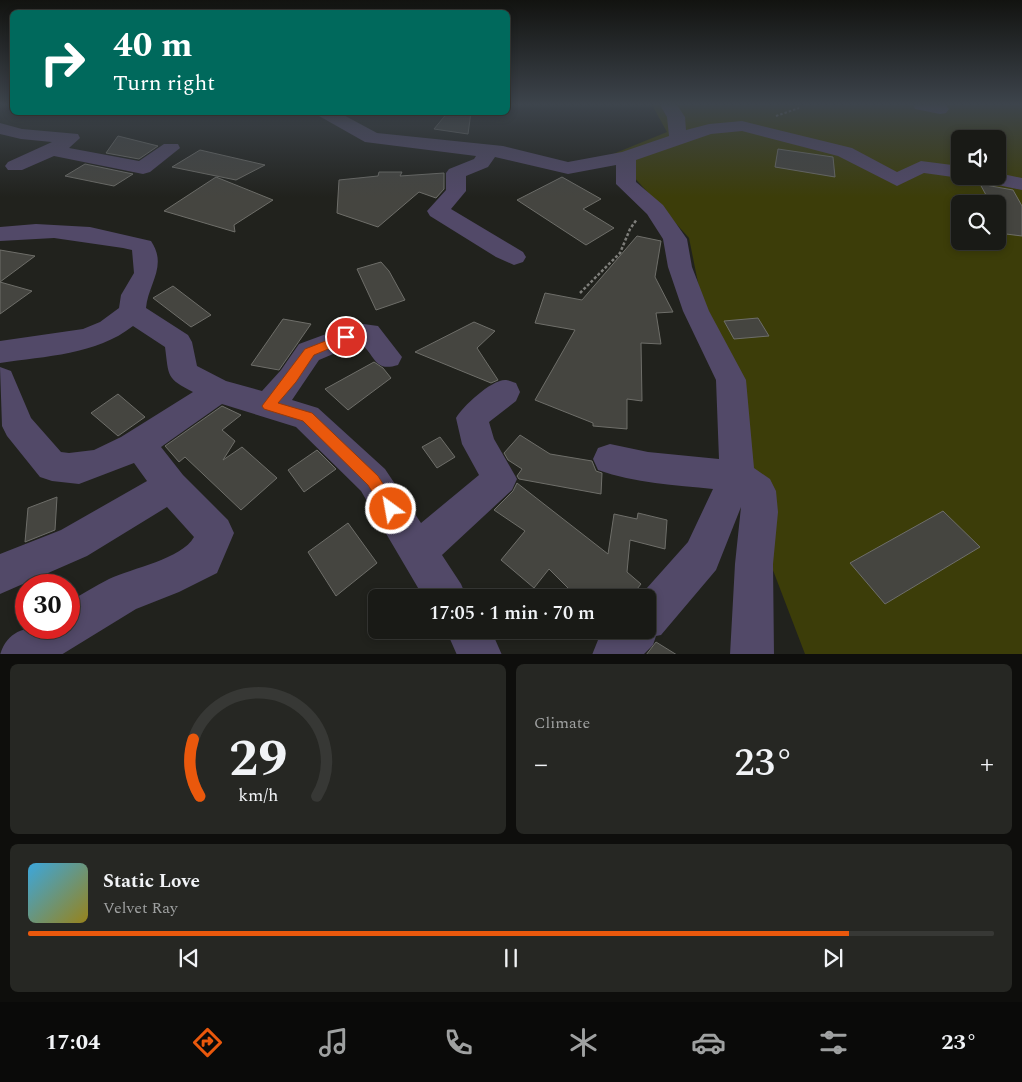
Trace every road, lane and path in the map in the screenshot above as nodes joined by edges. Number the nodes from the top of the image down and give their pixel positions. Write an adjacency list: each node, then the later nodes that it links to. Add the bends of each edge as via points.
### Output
1 (40, 136): 8 (street, via 71,138)
2 (368, 136): 9 (street)
3 (678, 136): 6 (street)
4 (689, 136): 6 (street)
5 (780, 136): 12 (street, via 845,152 897,180 921,167)
6 (678, 139): 10 (street)
7 (172, 148): 8 (street, via 143,168)
8 (52, 150): 11 (street)
9 (489, 151): 10 (street, via 568,168); 17 (street, via 481,163 456,173 456,192 438,211)
10 (626, 157): 15 (street, via 626,184)
11 (15, 166)
12 (951, 171)
13 (1006, 181): 14 (street)
14 (1022, 184)
15 (655, 210): 18 (path, via 638,218 620,253); 28 (street, via 674,239 696,311 731,380)
16 (0, 234): 19 (street, via 22,230 73,231 143,246 146,273 134,294)
17 (514, 258)
18 (580, 293)
19 (132, 312): 20 (street, via 110,329 88,339); 23 (street, via 178,342 184,373)
20 (0, 352)
21 (388, 357): 25 (street, via 368,333 356,333 334,341 310,352)
22 (0, 379): 26 (street, via 18,426 52,466 77,469 114,457)
23 (218, 391): 25 (street); 26 (street)
24 (505, 392): 30 (street, via 472,418 479,444 500,479)
25 (268, 406): 30 (street, via 307,417 373,480)
26 (138, 443): 29 (street)
27 (610, 459): 28 (street, via 648,467)
28 (738, 476): 33 (street, via 702,556); 41 (street, via 758,491 760,512 754,564)
29 (172, 486): 31 (street, via 74,543); 34 (street, via 215,534 203,559 124,593)
30 (418, 551): 32 (street)
31 (0, 574)
32 (441, 589)
33 (656, 609)
34 (80, 618)
35 (46, 639): 38 (street)
36 (472, 639): 39 (street)
37 (629, 639): 40 (street)
38 (21, 654)
39 (482, 654)
40 (613, 654)
41 (752, 654)

